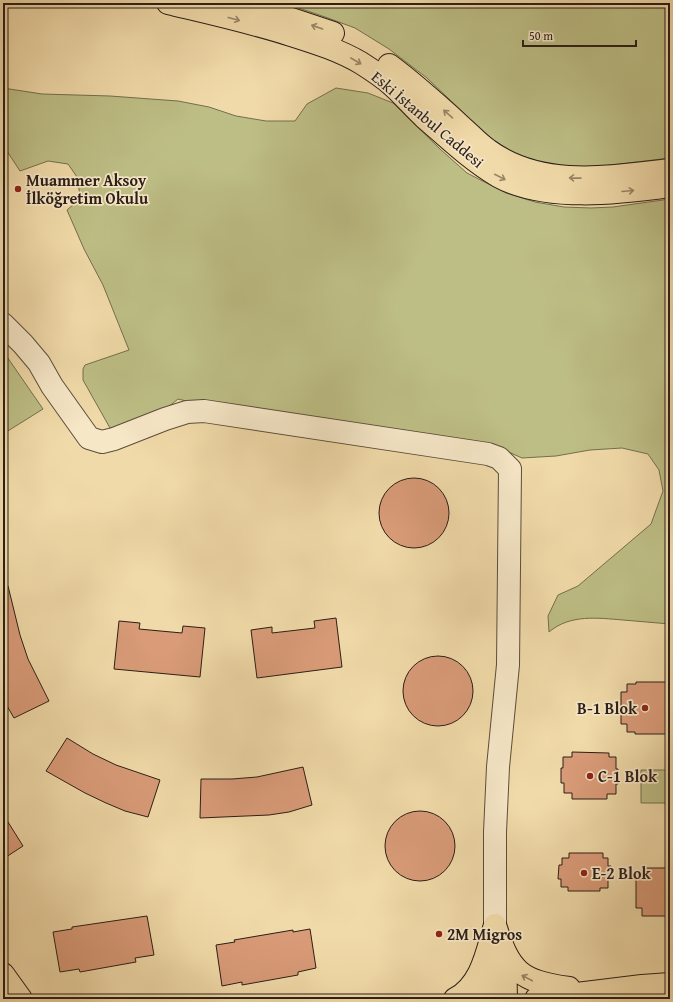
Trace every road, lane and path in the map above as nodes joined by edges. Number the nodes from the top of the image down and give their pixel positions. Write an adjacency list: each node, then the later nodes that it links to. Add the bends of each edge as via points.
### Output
1 (168, 3): 4 (main road, Eski İstanbul Caddesi, one-way to 4, via 269,28 343,53 392,85 476,162 512,182 541,190 573,193 615,192)
2 (233, 3): 3 (main road, Eski İstanbul Caddesi, one-way to 2, via 576,178 548,175 518,166 488,150 396,70 354,42 300,21)
3 (670, 170)
4 (670, 186)
5 (3, 324): 6 (street, via 39,363 88,438 102,442 187,412 204,411 488,454 499,458 510,469 508,665 498,766)
6 (495, 925): 7 (main road)
7 (496, 954): 10 (main road, one-way to 7, via 530,980); 12 (main road, via 472,986); 13 (main road); 14 (main road)
8 (3, 974): 11 (main road)
9 (670, 984): 10 (main road)
10 (592, 992): 15 (main road)
11 (21, 999)
12 (455, 999)
13 (487, 999)
14 (506, 999)
15 (536, 999)

